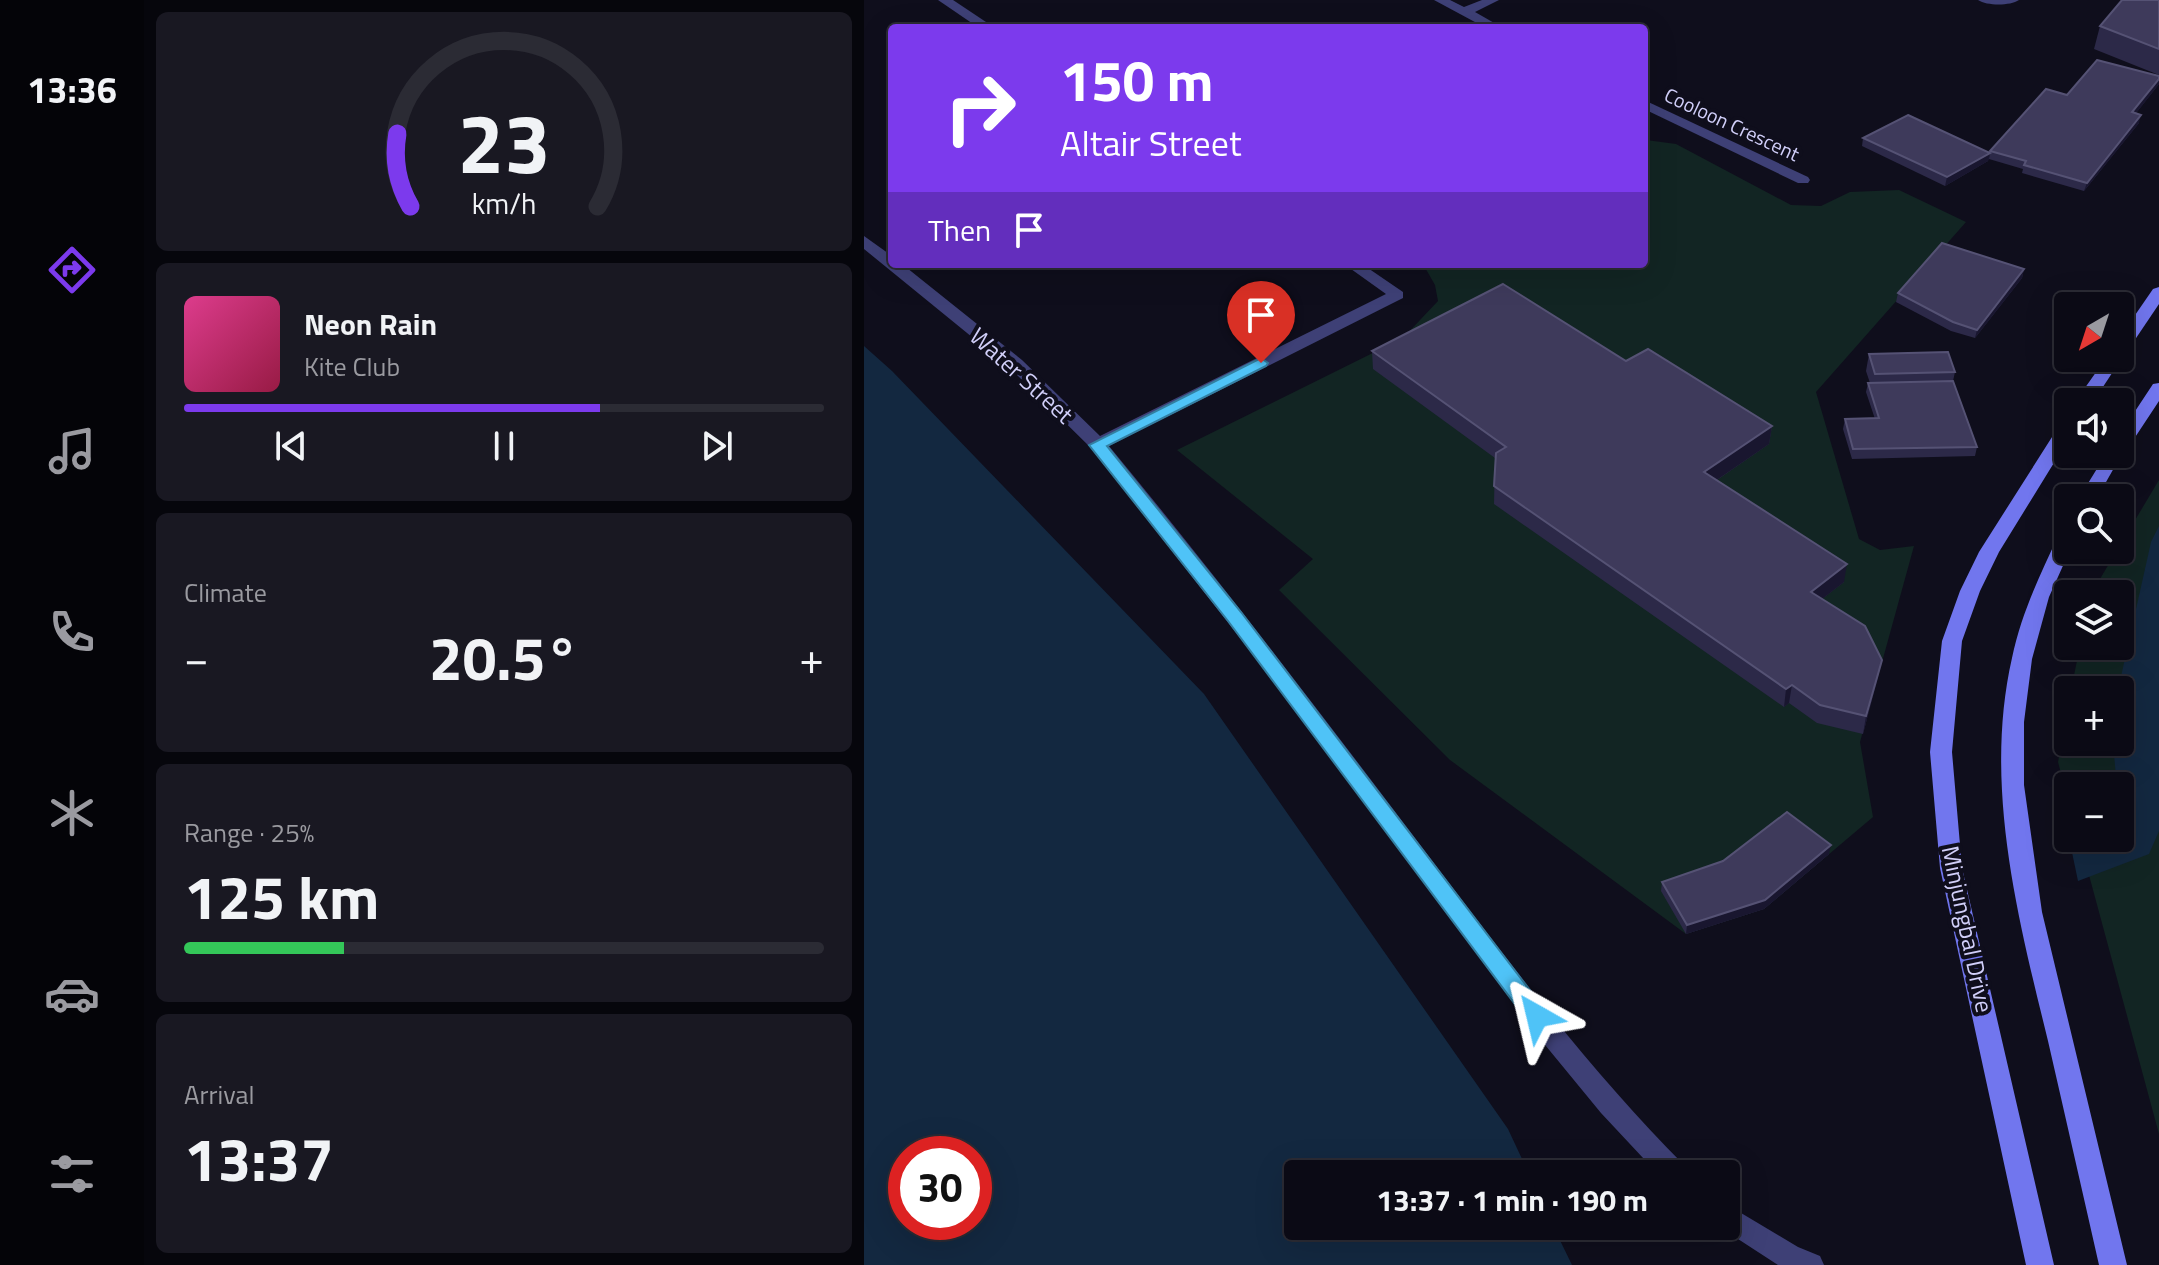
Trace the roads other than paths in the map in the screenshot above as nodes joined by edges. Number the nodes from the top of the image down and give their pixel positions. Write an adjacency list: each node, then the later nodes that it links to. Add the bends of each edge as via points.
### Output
1 (944, 0): 7 (street)
2 (1440, 0): 6 (street)
3 (1493, 0): 6 (street)
4 (1984, 0): 5 (street)
5 (2013, 0)
6 (1464, 12): 8 (street)
7 (982, 24)
8 (1488, 24)
9 (1648, 110): 10 (street, Cooloon Crescent)
10 (1803, 180)
11 (864, 241): 12 (street, Water Street)
12 (888, 261)
13 (897, 268): 19 (street, Water Street, via 1021,370)
14 (1358, 268): 19 (street, via 1397,295)
15 (2159, 292): 16 (main road)
16 (2134, 329)
17 (2159, 388): 18 (main road)
18 (2134, 426)
19 (1097, 445): 22 (street, Water Street, via 1235,617 1555,1041 1616,1115)
20 (2054, 448): 25 (main road, Minjungbal Drive, via 1970,591 1952,641 1941,752 1951,868)
21 (2054, 561): 26 (main road, via 2026,637 2012,725 2013,806 2037,948)
22 (1662, 1160)
23 (1740, 1225): 24 (street)
24 (1810, 1265)
25 (2040, 1265)
26 (2113, 1265)

